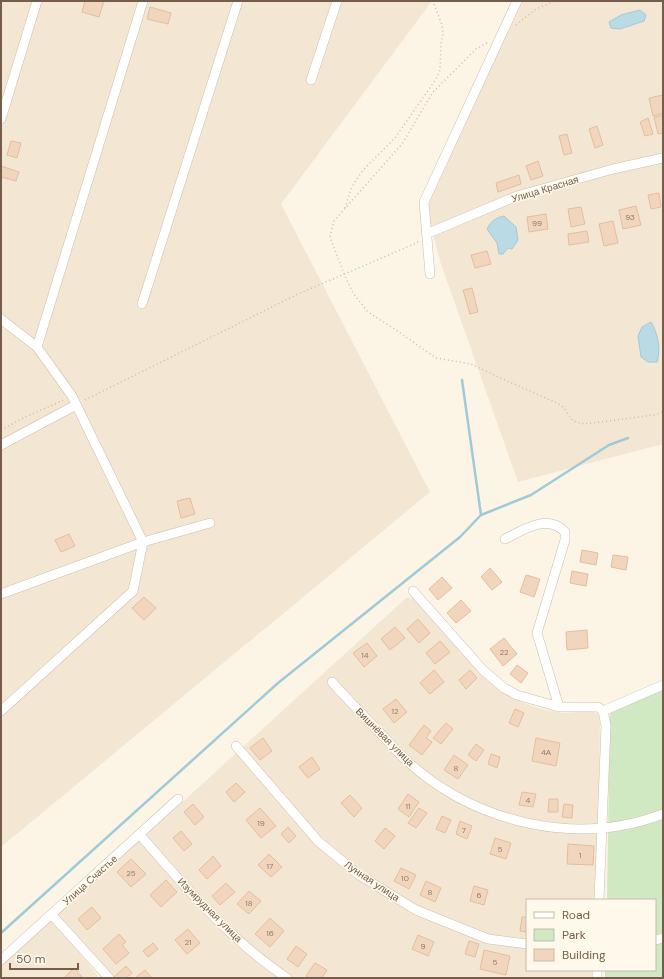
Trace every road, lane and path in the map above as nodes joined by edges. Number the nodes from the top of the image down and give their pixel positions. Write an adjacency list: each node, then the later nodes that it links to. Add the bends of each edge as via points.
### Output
1 (37, 1): 10 (street)
2 (142, 1): 18 (street)
3 (238, 1): 16 (street)
4 (337, 1): 9 (street)
5 (433, 1): 12 (path, via 443,34 440,70 395,138 358,177 351,189)
6 (517, 1): 8 (street)
7 (555, 1): 8 (path, via 536,9)
8 (501, 35): 12 (path, via 476,49 433,92 402,144); 13 (street, via 424,202)
9 (311, 80)
10 (1, 119)
11 (663, 158): 13 (street, Улица Красная, via 517,196)
12 (345, 210): 14 (path, via 334,221 330,237)
13 (429, 234): 14 (path, via 414,244); 15 (street)
14 (344, 274): 19 (path); 20 (path, via 353,293 368,312 436,358 471,364 558,403 573,421 584,424)
15 (430, 274)
16 (142, 304)
17 (1, 319): 18 (street)
18 (37, 347): 19 (street)
19 (74, 400): 21 (path, via 23,418); 22 (street); 25 (street)
20 (663, 412)
21 (1, 430)
22 (1, 445)
23 (210, 523): 25 (street)
24 (505, 539): 30 (street, via 544,523 555,524 565,532 565,540 537,633)
25 (143, 542): 27 (street); 31 (street, via 133,590)
26 (413, 591): 30 (street, via 495,682 517,695)
27 (1, 594)
28 (332, 682): 36 (street, Вишнёвая улица, via 407,761 460,800 493,814 528,824 556,828)
29 (663, 685): 32 (street)
30 (559, 707): 32 (street, via 598,707)
31 (1, 711)
32 (603, 711): 36 (street, via 606,726)
33 (236, 746): 40 (street, Лунная улица, via 318,841 359,875 416,910 488,939)
34 (178, 799): 37 (street, Улица Счастье)
35 (663, 814): 36 (street, Вишнёвая улица)
36 (602, 829): 38 (street)
37 (140, 835): 39 (street, Улица Счастье); 43 (street, Изумрудная улица, via 230,933)
38 (599, 899)
39 (52, 915): 41 (street, Улица Счастье); 42 (street)
40 (526, 944)
41 (1, 960)
42 (109, 978)
43 (287, 978)

